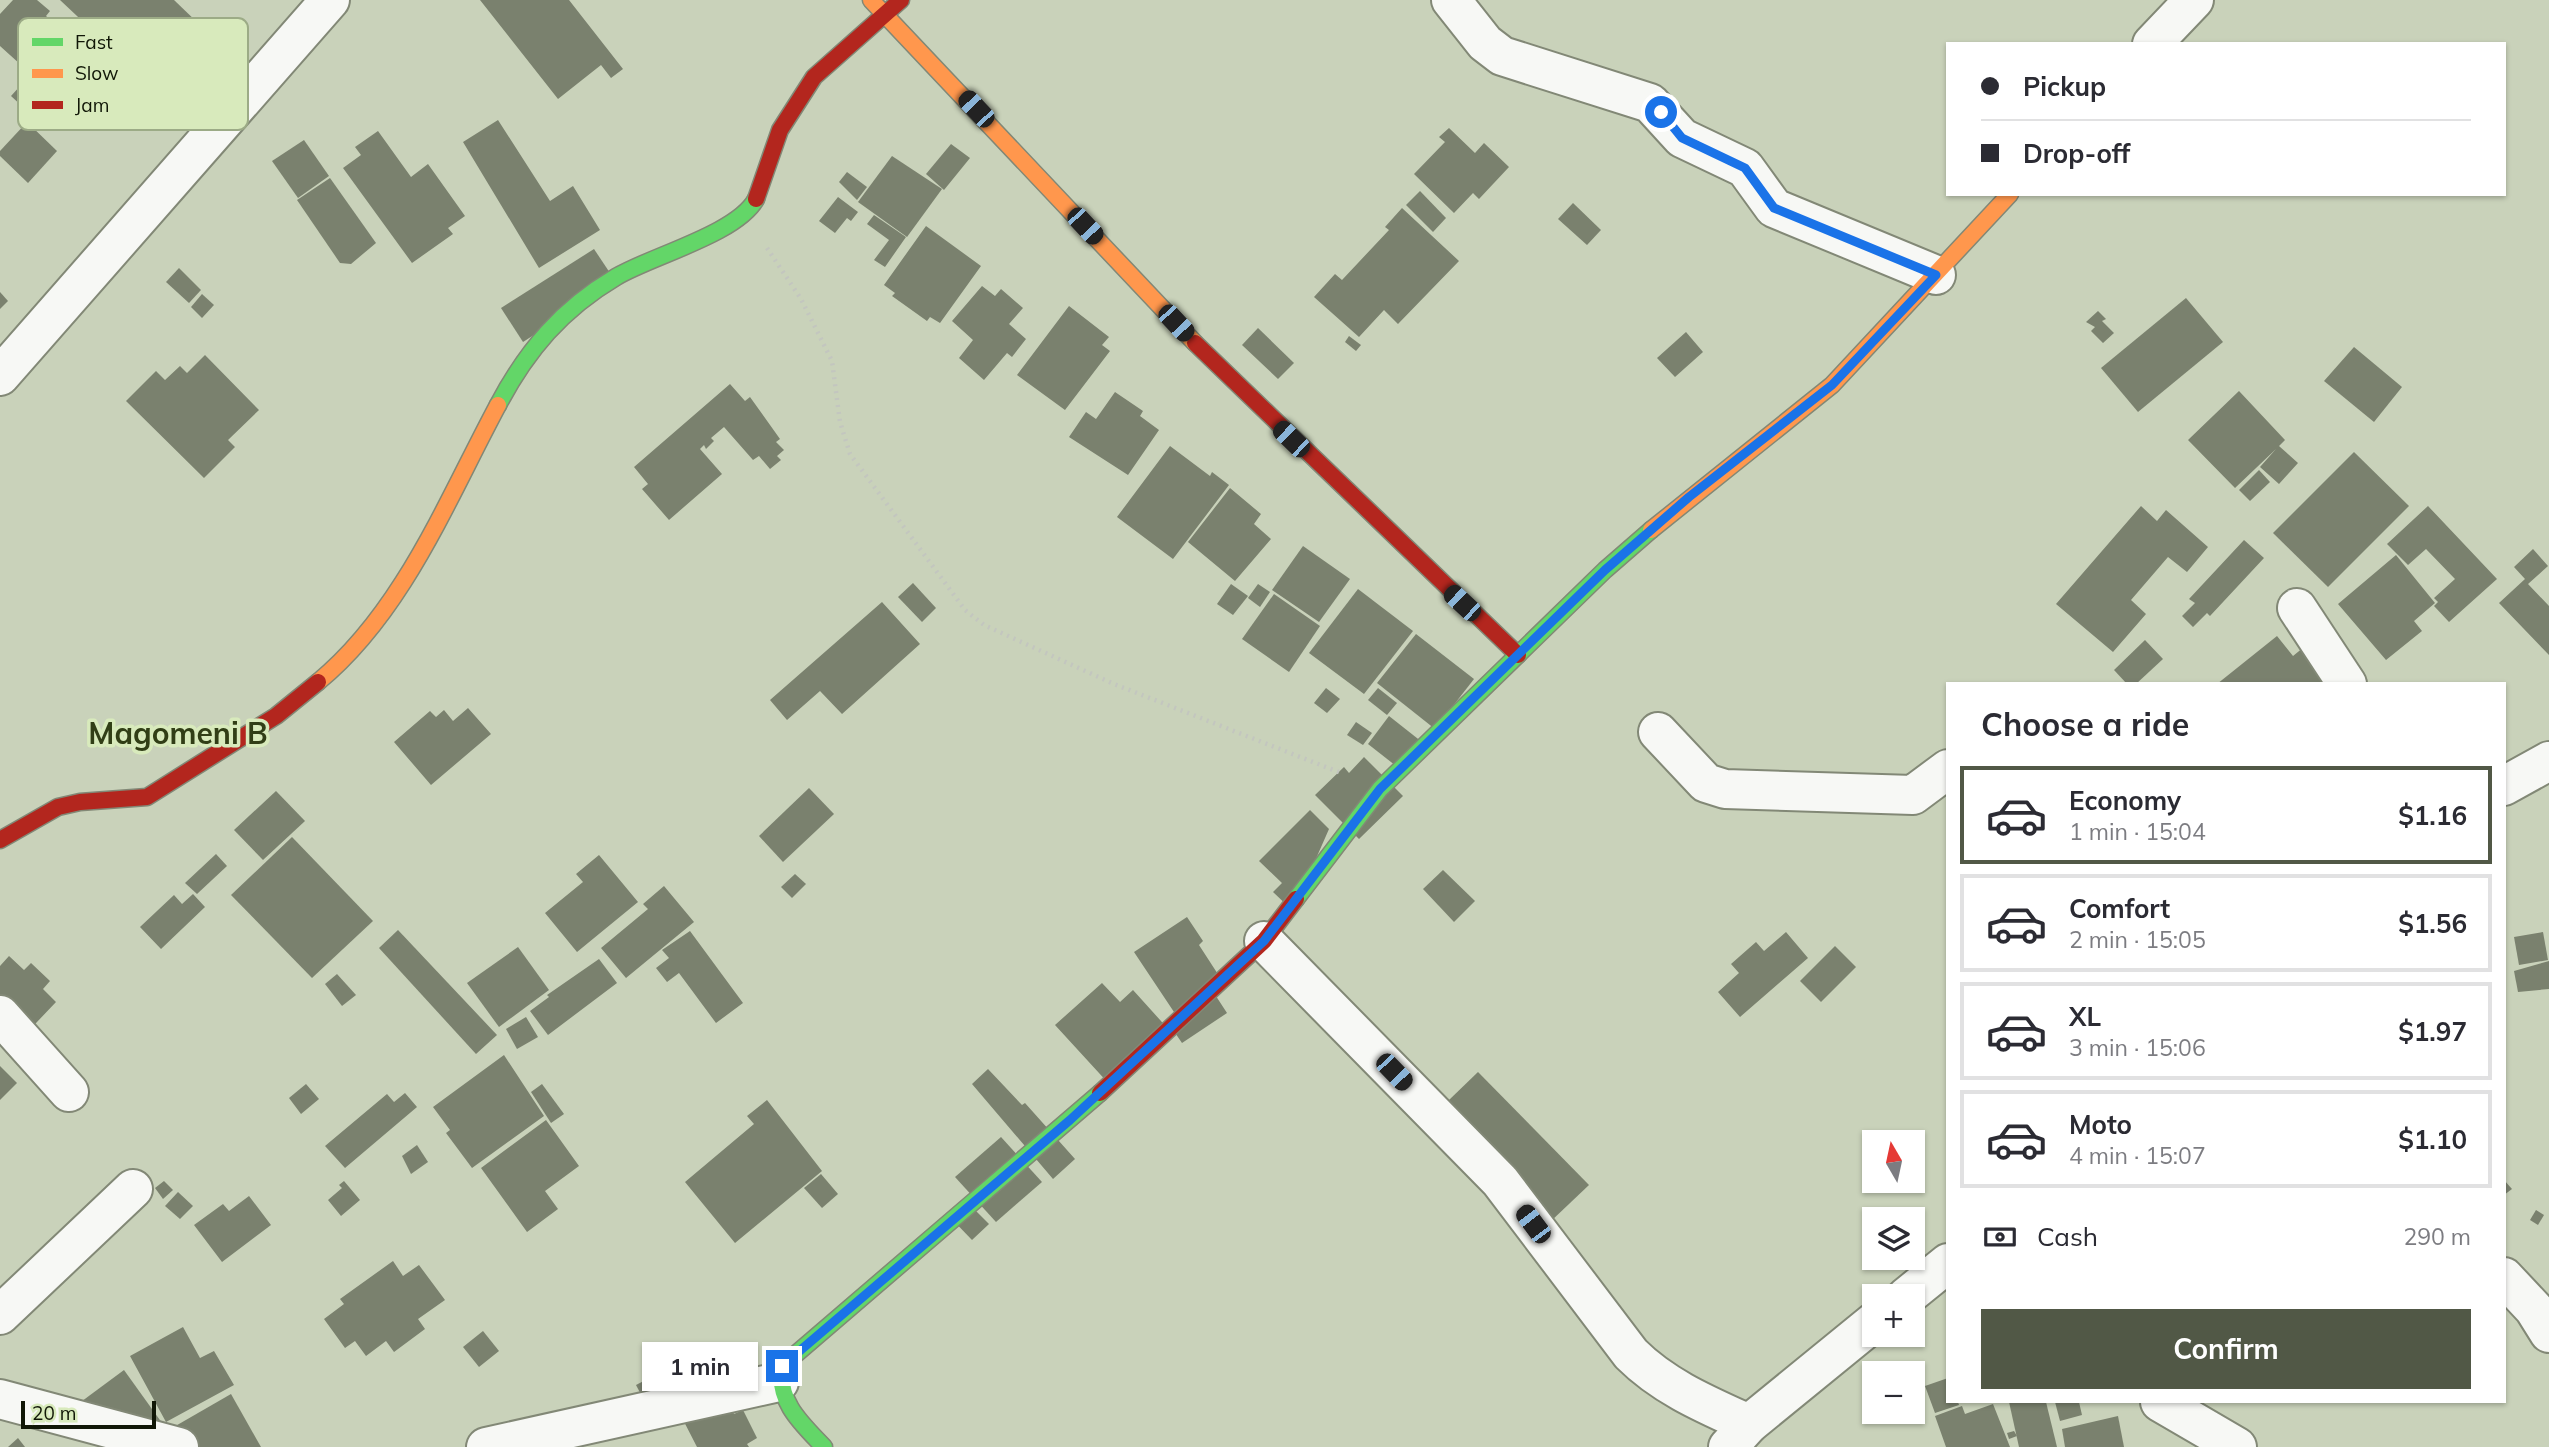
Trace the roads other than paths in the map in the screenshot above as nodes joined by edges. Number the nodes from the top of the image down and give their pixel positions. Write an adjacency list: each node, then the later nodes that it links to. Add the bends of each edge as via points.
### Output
1 (330, 0): 8 (street)
2 (871, 0): 6 (street)
3 (901, 0): 6 (street)
4 (1451, 0): 11 (street, via 1485,43 1502,56 1650,103 1682,138 1745,168 1774,208)
5 (2194, 0): 7 (street)
6 (884, 12): 14 (street, via 1231,381); 20 (street, via 814,77 792,107 754,203 723,228 619,275 580,300 547,330 519,365 400,588 342,662 276,716 147,797 58,807)
7 (2154, 42)
8 (248, 93)
9 (215, 130): 12 (street)
10 (2008, 196): 11 (street)
11 (1936, 275): 14 (street, via 1832,385 1689,497)
12 (2, 372)
13 (2297, 608): 15 (street)
14 (1518, 655): 21 (street, via 1380,789)
15 (2346, 682)
16 (1658, 732): 18 (street, via 1706,783 1725,789 1913,795)
17 (2549, 761): 19 (street)
18 (1946, 770)
19 (2506, 785)
20 (0, 840)
21 (1264, 941): 31 (street, via 1070,1120 782,1366); 34 (street, via 1500,1181 1632,1354 1649,1371 1696,1399)
22 (0, 1015): 23 (street)
23 (69, 1092)
24 (133, 1189): 28 (street)
25 (1946, 1265): 27 (street)
26 (2506, 1278): 30 (street)
27 (1922, 1284)
28 (0, 1315)
29 (1862, 1332): 34 (street)
30 (2549, 1333)
31 (779, 1382): 36 (street); 37 (street, via 789,1407)
32 (0, 1399): 35 (street)
33 (2162, 1403): 38 (street)
34 (1738, 1436)
35 (179, 1447)
36 (486, 1447)
37 (824, 1447)
38 (2237, 1447)

